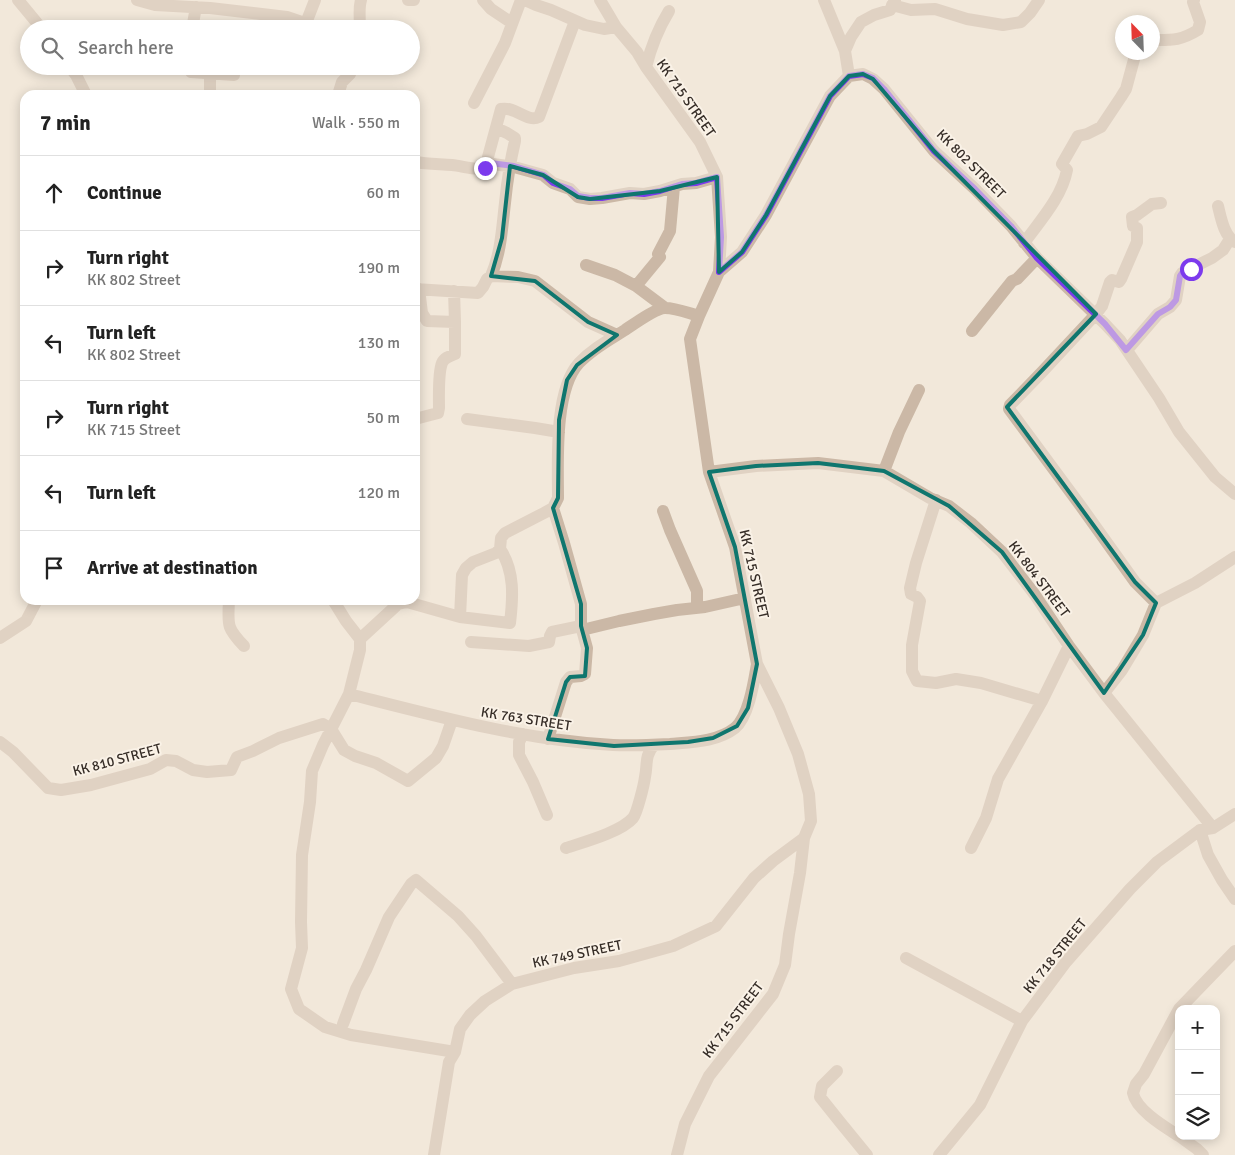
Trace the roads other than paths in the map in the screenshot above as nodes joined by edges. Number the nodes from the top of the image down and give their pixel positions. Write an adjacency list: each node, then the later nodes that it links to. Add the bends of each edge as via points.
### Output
1 (18, 0): 16 (street)
2 (137, 0): 14 (street, via 155,5)
3 (315, 0): 19 (street)
4 (361, 0): 20 (street)
5 (408, 0): 6 (street)
6 (414, 0)
7 (483, 0): 22 (street)
8 (523, 0): 21 (street); 22 (street)
9 (600, 0): 23 (street, KK 715 STREET)
10 (824, 0): 25 (street)
11 (1038, 0): 13 (street, via 1021,22 1003,25 934,9 911,10)
12 (1194, 0): 24 (street, via 1200,22 1198,30 1176,40)
13 (894, 3): 25 (street, via 890,10 861,22)
14 (196, 7): 17 (street); 18 (street)
15 (669, 11): 27 (street, via 652,44)
16 (35, 20)
17 (194, 20)
18 (296, 20)
19 (307, 20)
20 (361, 20)
21 (575, 21): 23 (street, via 604,29); 36 (street, via 539,117 533,119 504,108)
22 (512, 23): 35 (street)
23 (616, 27): 27 (street, KK 715 STREET)
24 (1160, 40)
25 (845, 51): 31 (street)
26 (1134, 60): 45 (street, via 1126,89 1100,127 1078,136 1062,164 1067,170 1065,180)
27 (646, 67): 40 (street, KK 715 STREET, via 700,142)
28 (76, 75): 32 (street)
29 (210, 75): 33 (street)
30 (349, 75): 34 (street)
31 (849, 76): 45 (street, KK 802 STREET, via 863,74 873,78 934,151 975,189); 48 (street, via 830,96 766,215 742,252)
32 (84, 90)
33 (210, 90)
34 (340, 90)
35 (474, 102)
36 (496, 128): 38 (street); 39 (street, via 515,138)
37 (420, 163): 38 (street, via 480,169)
38 (486, 164): 39 (street)
39 (510, 166): 41 (street, via 544,175 578,196 590,198 644,194); 49 (street, via 502,238)
40 (717, 177): 41 (street); 48 (street, KK 715 STREET, via 721,237)
41 (674, 187): 50 (street, via 670,230 658,254 660,257)
42 (1161, 203): 55 (street, via 1152,204 1132,217 1137,242 1121,279 1110,282)
43 (1218, 206): 44 (street)
44 (1233, 241): 60 (street, via 1212,258 1182,273 1176,300 1158,314)
45 (1024, 243): 46 (street, KK 802 STREET)
46 (1037, 258): 55 (street, KK 802 STREET); 58 (street, via 1012,282)
47 (586, 265): 50 (street)
48 (719, 272): 56 (street, KK 715 STREET)
49 (491, 276): 52 (street, via 478,293); 59 (street, via 535,281 588,322)
50 (636, 286): 54 (street)
51 (420, 289): 52 (street)
52 (454, 291): 57 (street)
53 (420, 303): 57 (street, via 427,321)
54 (664, 307): 56 (street); 59 (street)
55 (1096, 314): 60 (street, KK 802 STREET); 74 (street, via 1009,409 1135,582)
56 (699, 316): 66 (street, KK 715 STREET, via 690,340)
57 (456, 322): 62 (street, via 454,354 442,362 438,412)
58 (972, 331)
59 (617, 335): 64 (street, via 591,352 567,380)
60 (1126, 350): 67 (street, KK 802 STREET, via 1179,432 1215,477)
61 (919, 390): 65 (street)
62 (420, 417)
63 (466, 420): 64 (street)
64 (559, 432): 69 (street, via 558,498)
65 (884, 471): 66 (street, KK 804 STREET, via 818,463); 68 (street, KK 804 STREET)
66 (709, 472): 73 (street, KK 715 STREET, via 735,547)
67 (1235, 494)
68 (936, 500): 87 (street, KK 804 STREET, via 971,523 1002,552); 91 (street, via 910,588 911,594 920,601 912,645 912,671 918,682 956,679)
69 (553, 508): 71 (street, via 505,533); 82 (street, via 581,604)
70 (663, 511): 80 (street, via 697,591)
71 (500, 549): 81 (street, via 466,568 462,575); 81 (street, via 511,576 510,623)
72 (1235, 556): 74 (street, via 1195,583)
73 (745, 598): 80 (street); 88 (street, KK 715 STREET)
74 (1156, 603): 89 (street, via 1139,642)
75 (34, 605): 83 (street, via 26,621)
76 (229, 605): 86 (street, via 231,632)
77 (336, 605): 84 (street)
78 (397, 605): 84 (street)
79 (418, 605): 81 (street)
80 (697, 608): 82 (street)
81 (460, 617)
82 (582, 628): 85 (street, via 552,632 549,642 536,645); 95 (street, via 587,648 585,674 570,676 566,682)
83 (0, 638)
84 (360, 639): 90 (street)
85 (471, 642)
86 (244, 646)
87 (1068, 646): 89 (street, KK 804 STREET); 91 (street)
88 (758, 664): 97 (street, KK 763 STREET, via 748,708 737,726 714,738); 101 (street, KK 715 STREET, via 798,754 809,794 811,821)
89 (1104, 692): 100 (street, KK 804 STREET)
90 (349, 694): 92 (street, KK 763 STREET); 93 (street)
91 (1042, 701): 103 (street, via 998,779 986,818)
92 (452, 720): 93 (street, via 436,758 408,781 344,750); 94 (street, KK 763 STREET)
93 (331, 730): 96 (street, KK 810 STREET, via 323,724 279,738 236,757 231,770 192,770 176,761 166,760 150,769 61,790 48,788); 112 (street, via 312,771 302,856 302,948 291,989 299,1009 325,1027 351,1035)
94 (523, 734): 95 (street, KK 763 STREET); 99 (street, via 518,742 519,755)
95 (548, 739): 97 (street, KK 763 STREET, via 614,746)
96 (0, 742)
97 (654, 744): 102 (street, via 648,752 645,778 634,817 625,826)
98 (1235, 814): 100 (street, KK 718 STREET)
99 (547, 815)
100 (1207, 829): 104 (street, KK 804 STREET, via 1208,855); 110 (street, KK 718 STREET, via 1157,862 1130,889 1066,962)
101 (804, 838): 107 (street, KK 749 STREET, via 754,878 716,926 673,946 620,962 574,968); 117 (street, KK 715 STREET, via 785,965 773,994 709,1076 684,1124)
102 (566, 848)
103 (971, 848)
104 (1235, 900)
105 (1235, 950): 108 (street)
106 (906, 958): 110 (street)
107 (512, 984): 111 (street, via 470,929 416,880 389,917); 112 (street, KK 749 STREET, via 470,1015 460,1029)
108 (1183, 1005)
109 (1175, 1016): 114 (street, via 1133,1093 1136,1102)
110 (1022, 1021): 119 (street, KK 718 STREET, via 980,1105)
111 (343, 1024)
112 (455, 1052): 116 (street, KK 749 STREET, via 449,1062)
113 (836, 1071): 118 (street, via 822,1086 820,1096)
114 (1175, 1133)
115 (1185, 1140): 120 (street)
116 (434, 1155)
117 (677, 1155)
118 (868, 1155)
119 (939, 1155)
120 (1203, 1155)

